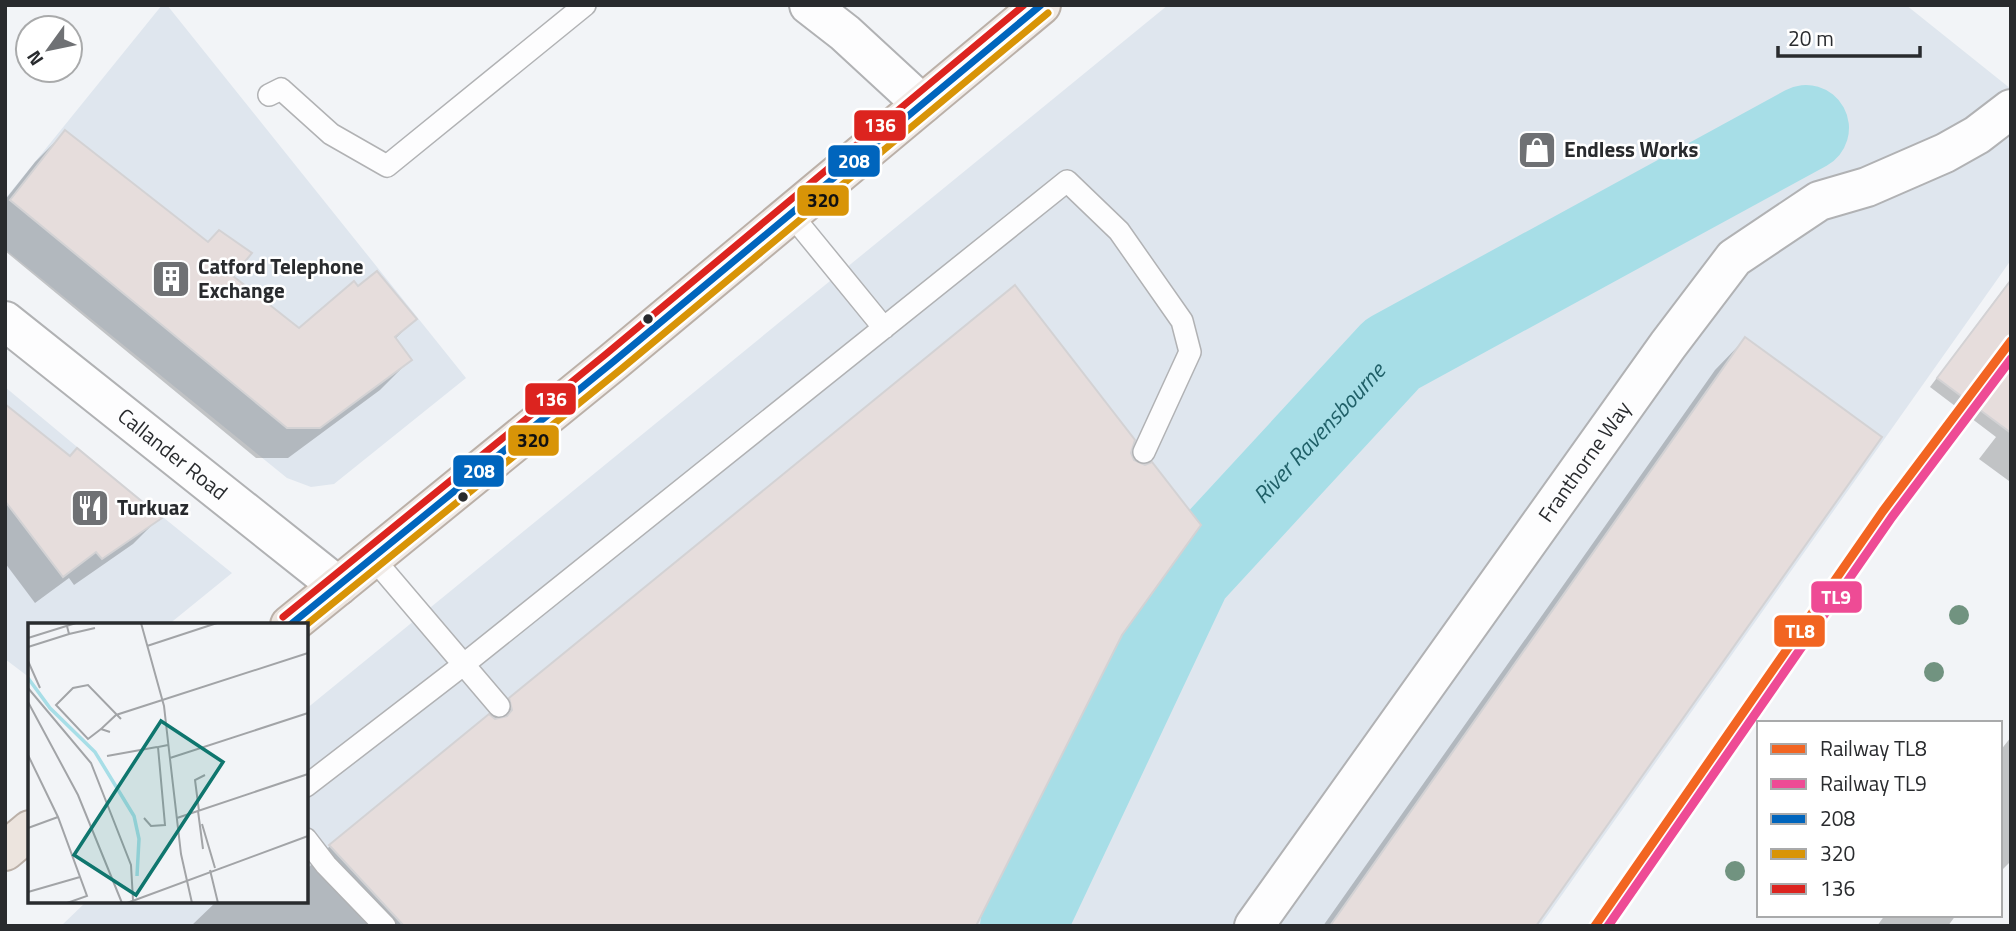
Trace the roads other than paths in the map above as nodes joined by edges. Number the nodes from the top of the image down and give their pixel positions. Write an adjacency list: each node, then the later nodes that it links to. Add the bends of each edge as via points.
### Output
1 (585, 5): 4 (lane, via 387,166 331,134 281,89)
2 (809, 5): 5 (street)
3 (1041, 5): 5 (main road)
4 (269, 95)
5 (922, 104): 7 (main road)
6 (2011, 109): 21 (street, Franthorne Way, via 1945,153 1867,187 1819,201 1734,258)
7 (790, 213): 9 (lane); 11 (main road)
8 (5, 321): 12 (street, Callander Road)
9 (884, 328): 10 (lane, via 1067,181 1119,231 1182,321 1190,352); 14 (lane)
10 (1144, 452)
11 (373, 558): 12 (main road); 14 (lane)
12 (338, 586): 13 (highway)
13 (292, 623)
14 (463, 665): 15 (lane); 16 (lane)
15 (499, 706)
16 (308, 784)
17 (28, 832): 19 (highway)
18 (308, 842): 20 (lane)
19 (5, 851)
20 (386, 926)
21 (1254, 926)

